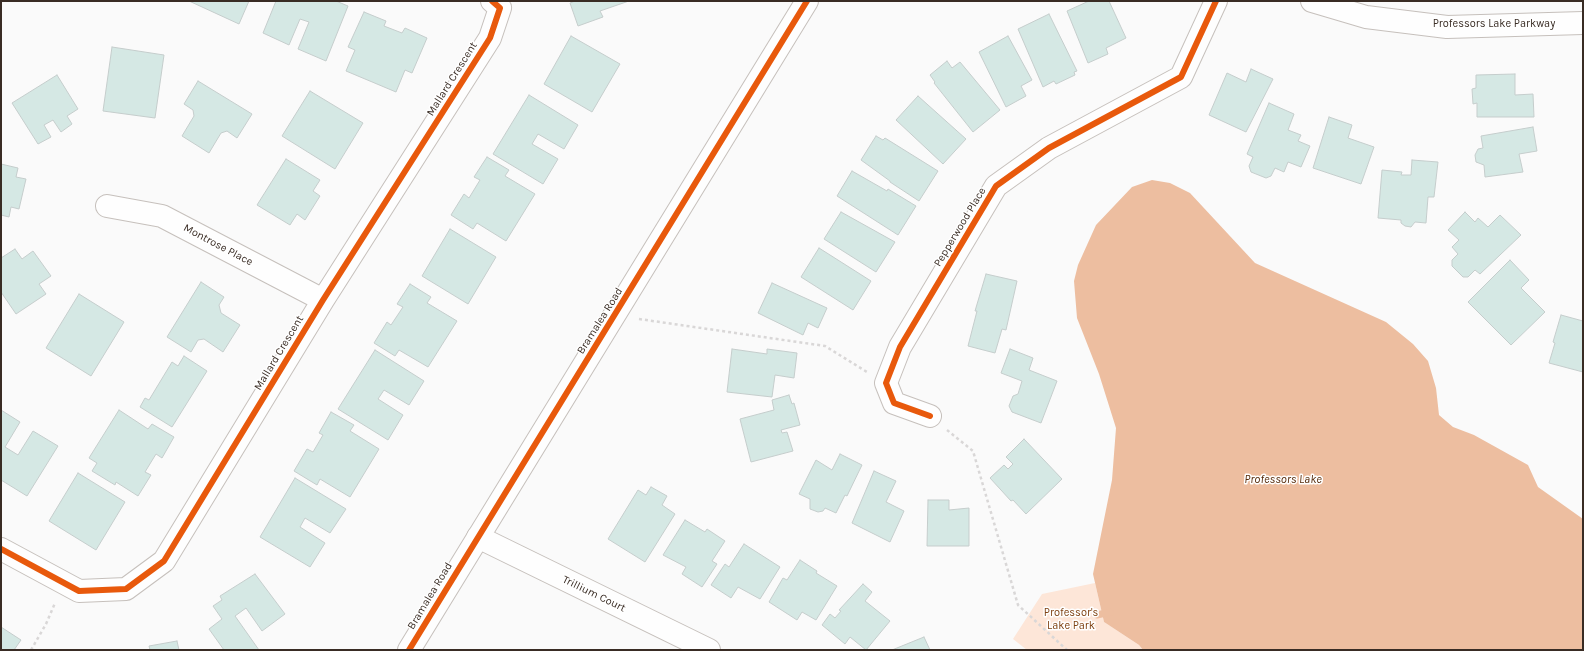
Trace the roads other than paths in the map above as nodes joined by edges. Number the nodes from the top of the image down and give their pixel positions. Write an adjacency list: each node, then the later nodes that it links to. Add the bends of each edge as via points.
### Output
1 (492, 1): 7 (street, Mallard Crescent, via 500,8 490,38)
2 (807, 1): 9 (street, Bramalea Road)
3 (1216, 1): 8 (street, Pepperwood Place, via 1181,77 1049,148 996,186 900,347 886,383 894,403)
4 (1312, 1): 5 (street, Professors Lake Parkway, via 1366,18 1447,27)
5 (1583, 23)
6 (107, 206): 7 (street, Montrose Place, via 162,216)
7 (323, 300): 10 (street, Mallard Crescent, via 164,561 126,589 79,591)
8 (930, 416)
9 (478, 537): 11 (street, Bramalea Road); 12 (street, Trillium Court)
10 (1, 549)
11 (409, 650)
12 (709, 650)

